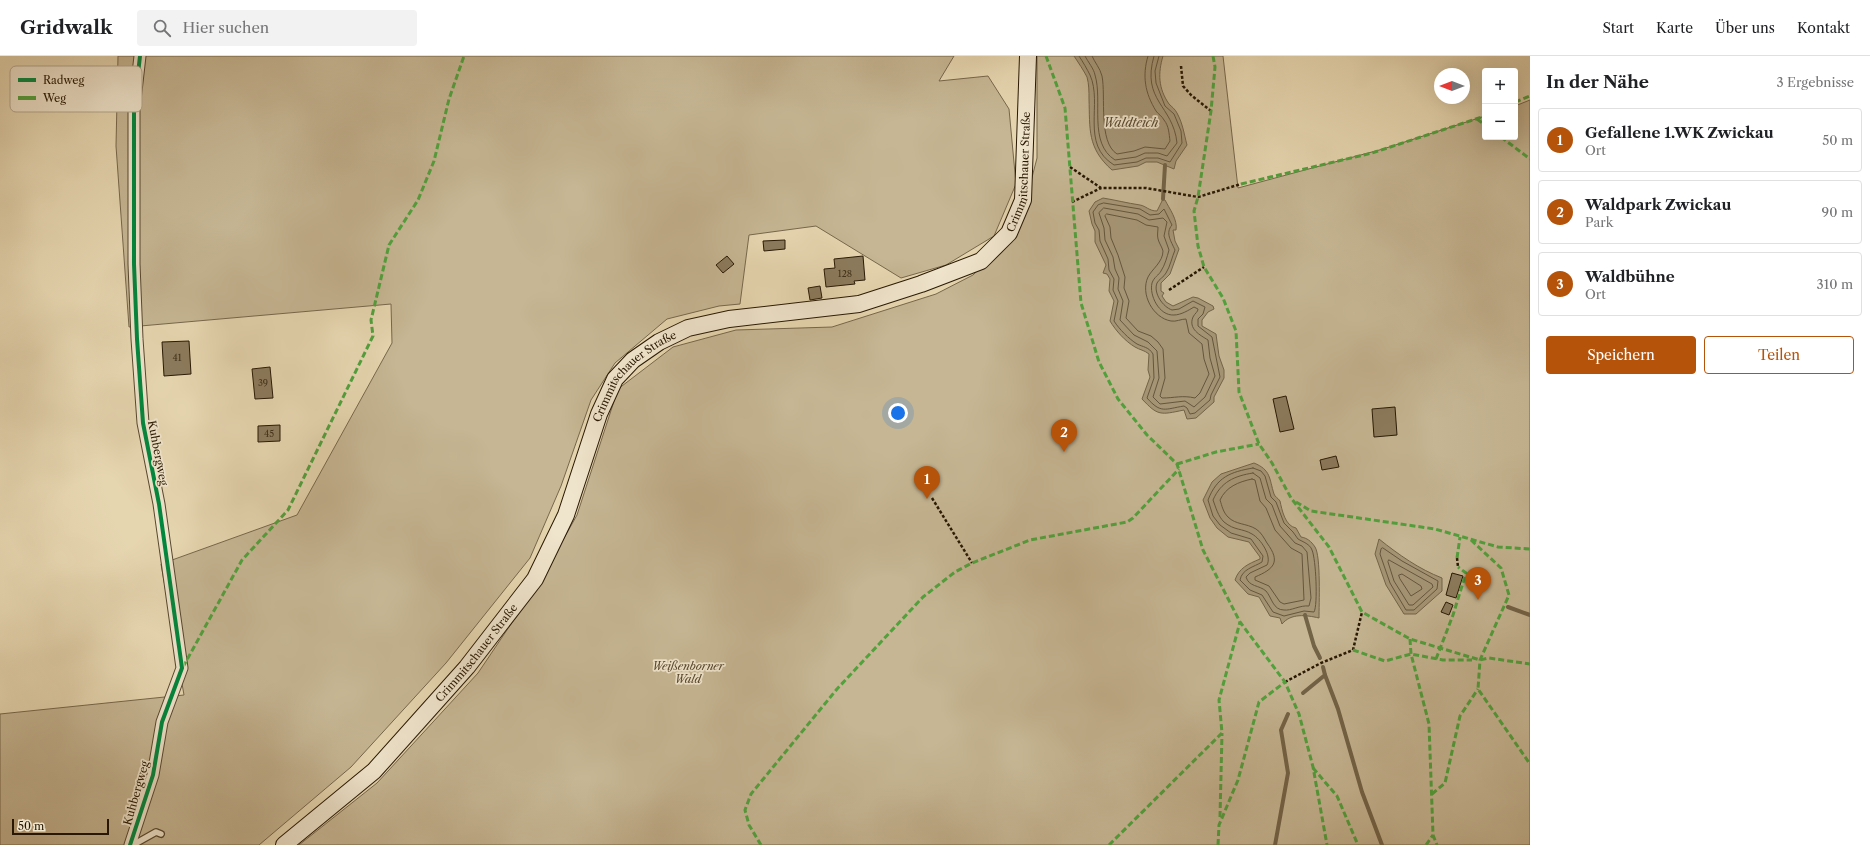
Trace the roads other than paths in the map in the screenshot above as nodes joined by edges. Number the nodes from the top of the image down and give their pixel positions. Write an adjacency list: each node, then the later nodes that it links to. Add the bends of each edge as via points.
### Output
1 (140, 56): 3 (street, Kuhbergweg)
2 (1028, 56): 7 (main road, Crimmitschauer Straße, via 1023,200 1009,233 981,261 921,284 859,304 729,319 688,328 659,342 633,360 615,379 599,414 566,515 535,579 467,667 374,771)
3 (139, 66)
4 (134, 112): 6 (street, Kuhbergweg, via 134,264 143,423 159,504 182,668 162,722 153,775)
5 (161, 834): 6 (lane, via 156,832)
6 (132, 845)
7 (284, 845)

